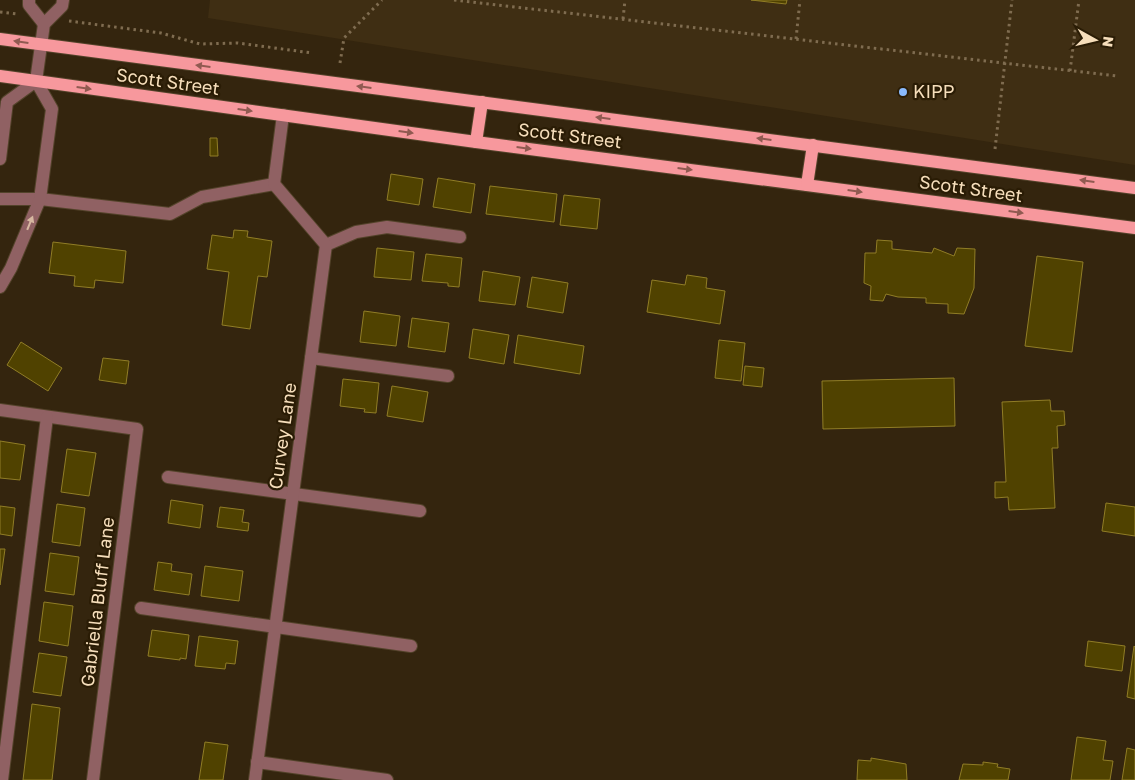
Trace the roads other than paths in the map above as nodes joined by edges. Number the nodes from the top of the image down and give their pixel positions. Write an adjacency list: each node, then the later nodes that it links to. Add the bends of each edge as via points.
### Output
1 (29, 0): 3 (street, via 28,5)
2 (63, 0): 3 (street, via 62,6)
3 (44, 24): 5 (street)
4 (0, 39): 5 (main road, Scott Street, one-way to 4)
5 (41, 44): 7 (street); 8 (main road, Scott Street, one-way to 5)
6 (0, 76): 7 (main road, Scott Street)
7 (36, 81): 9 (main road, Scott Street, one-way to 9); 12 (street, via 7,102); 17 (street, via 52,109)
8 (482, 102): 10 (main road); 11 (main road, Scott Street, one-way to 8)
9 (282, 115): 10 (main road, Scott Street, one-way to 10); 13 (street)
10 (476, 142): 14 (main road, Scott Street, one-way to 14)
11 (813, 145): 14 (main road); 15 (main road, Scott Street, one-way to 11)
12 (0, 159)
13 (274, 184): 17 (street, via 202,197 170,214); 20 (street)
14 (807, 185): 18 (main road, Scott Street, one-way to 18)
15 (1135, 188)
16 (0, 199): 17 (street)
17 (40, 199): 21 (street, one-way to 17, via 12,268)
18 (1135, 228)
19 (460, 237): 20 (street, via 387,227 356,232)
20 (326, 245): 22 (street, Curvey Lane)
21 (0, 287)
22 (311, 358): 23 (street); 27 (street, Curvey Lane)
23 (448, 376)
24 (0, 410): 25 (street)
25 (47, 417): 33 (street); 34 (street, Gabriella Bluff Lane, via 137,429)
26 (168, 477): 27 (street)
27 (293, 494): 28 (street); 30 (street, Curvey Lane)
28 (420, 511)
29 (141, 608): 30 (street)
30 (275, 627): 31 (street); 32 (street, Curvey Lane)
31 (411, 646)
32 (257, 762): 35 (street, Curvey Lane); 36 (street)
33 (2, 780)
34 (93, 780)
35 (254, 780)
36 (387, 780)

